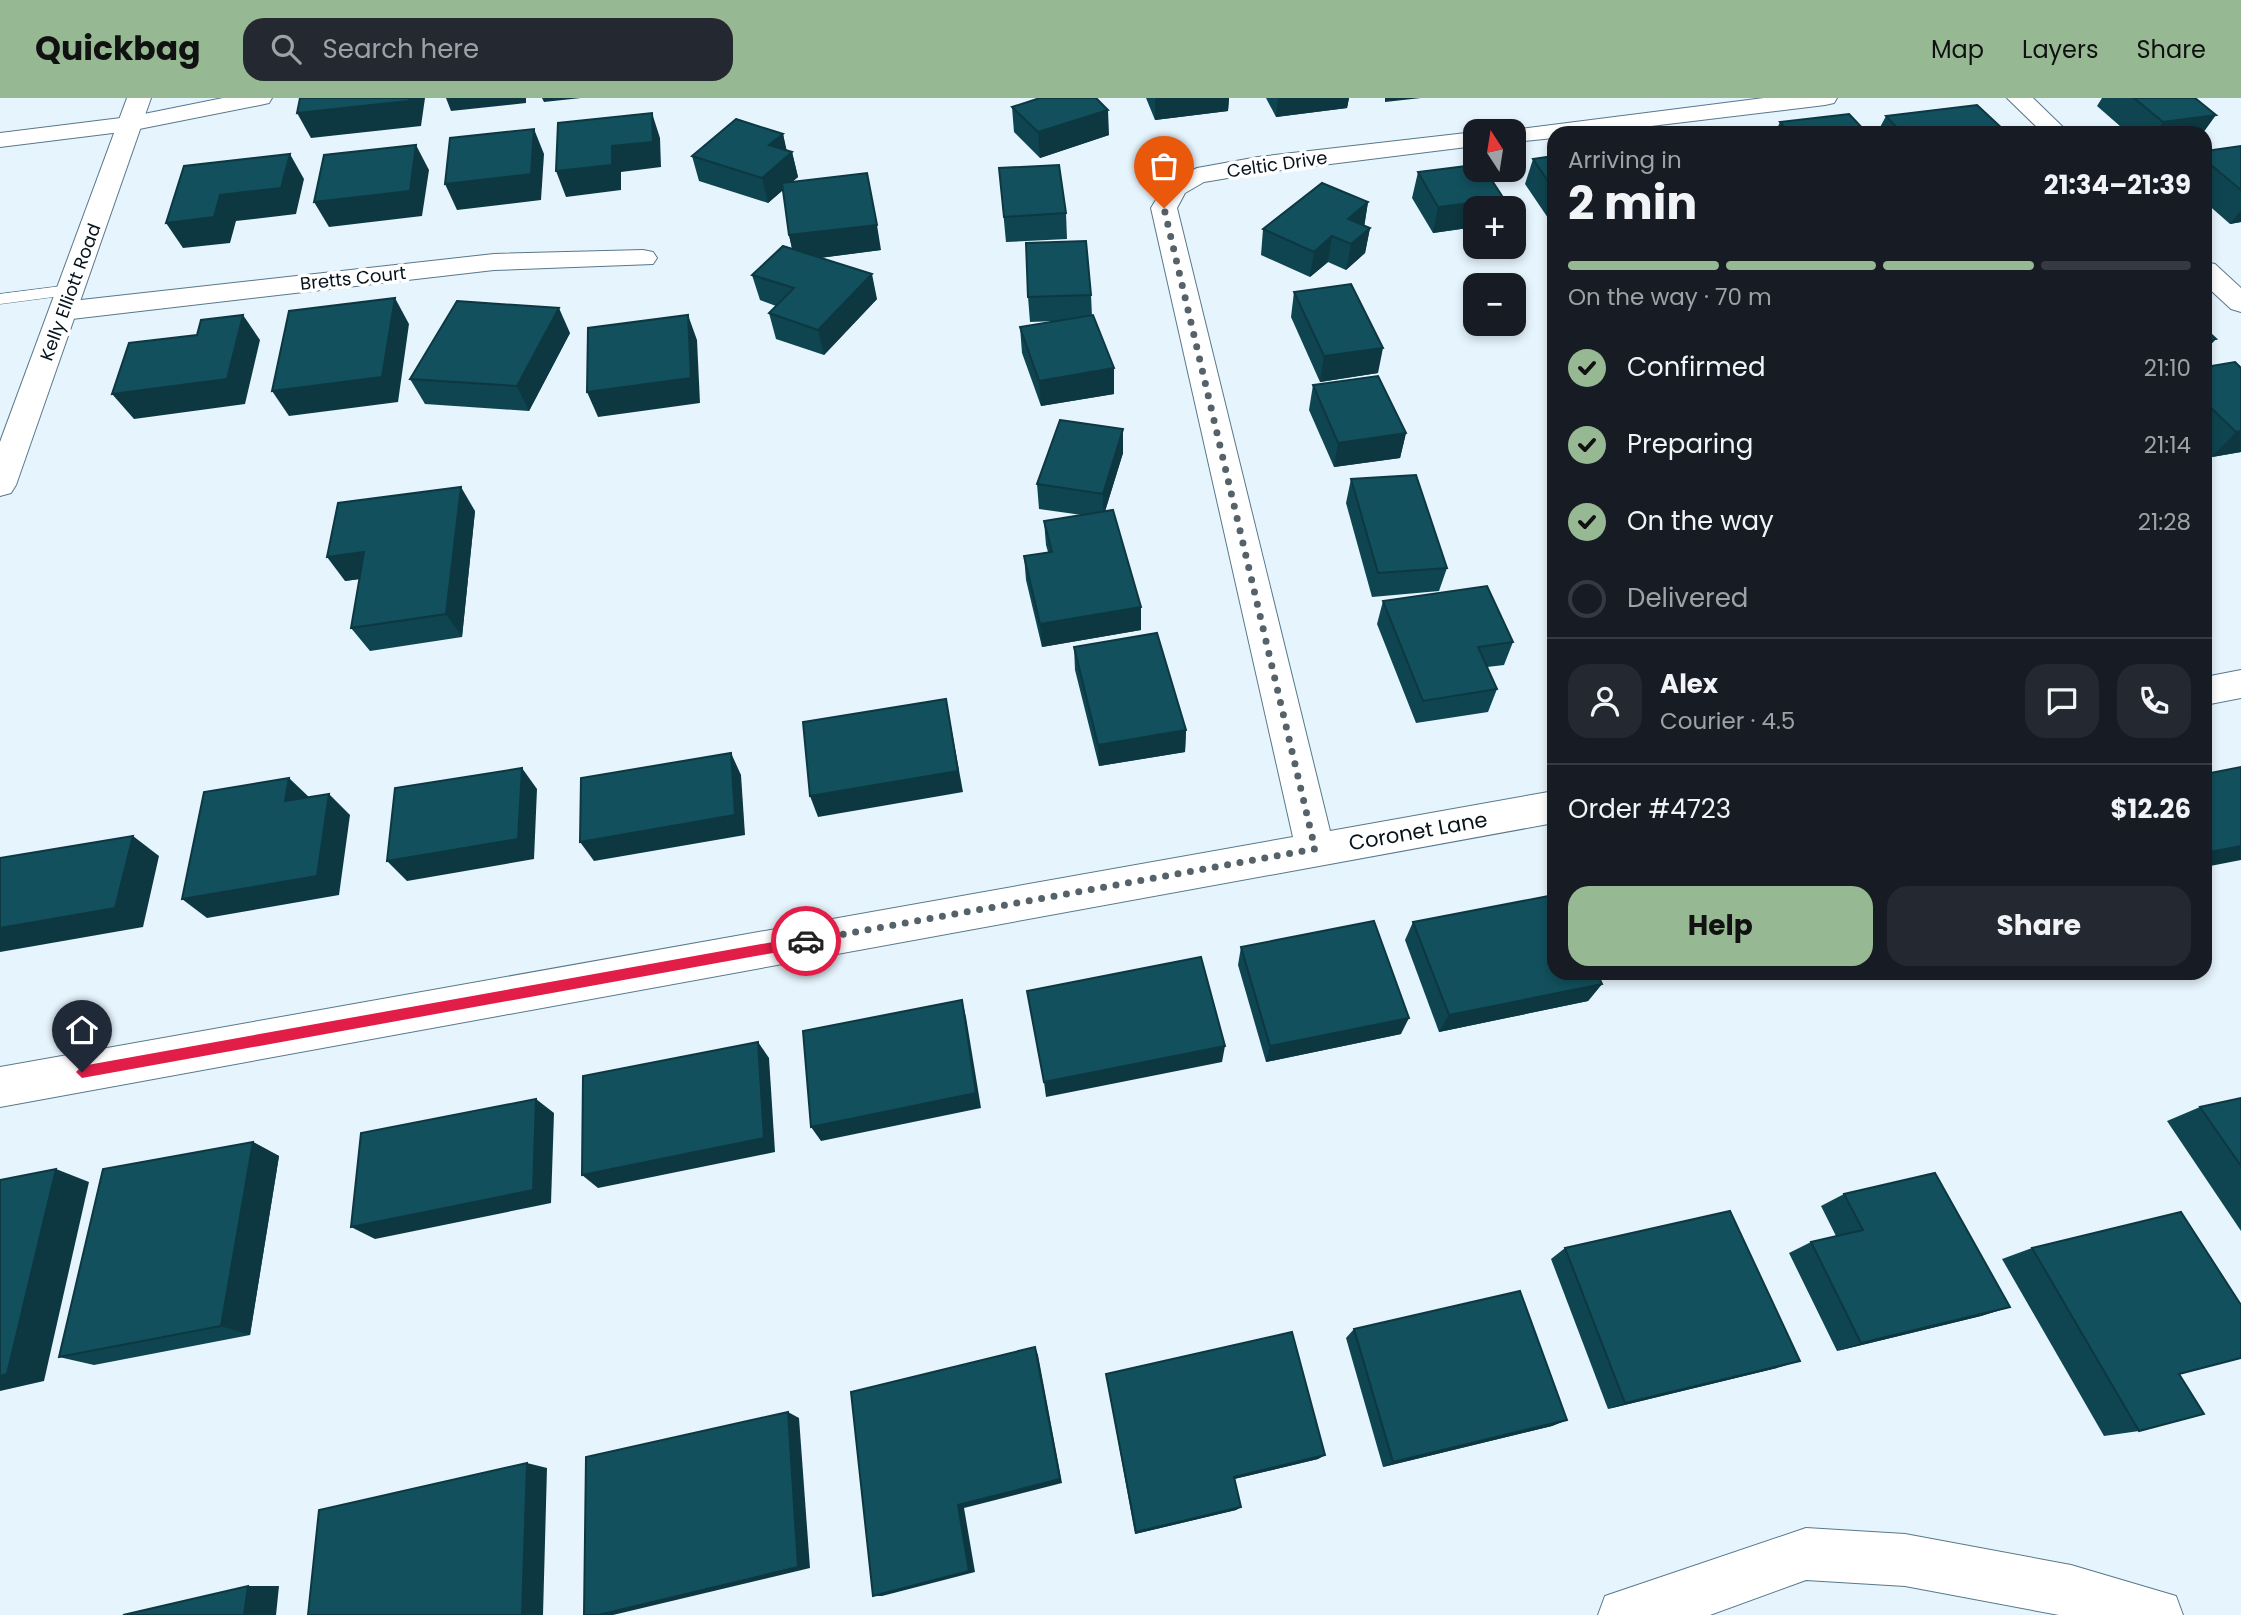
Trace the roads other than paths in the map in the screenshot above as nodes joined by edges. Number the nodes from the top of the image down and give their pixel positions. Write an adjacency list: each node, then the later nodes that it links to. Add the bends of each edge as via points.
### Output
1 (139, 98): 5 (street, Kelly Elliott Road)
2 (260, 98): 5 (street)
3 (1825, 98): 6 (street)
4 (2019, 98): 7 (street)
5 (129, 124): 10 (street); 15 (street, Kelly Elliott Road)
6 (1590, 126)
7 (2049, 126)
8 (1547, 131): 9 (street)
9 (1526, 134)
10 (0, 140)
11 (1463, 140): 21 (street, Celtic Drive, via 1197,176 1175,188 1164,208)
12 (643, 258): 15 (street, Bretts Court, via 494,262)
13 (2212, 276): 16 (street)
14 (0, 299): 15 (lane)
15 (67, 301): 17 (street, Kelly Elliott Road)
16 (2241, 303)
17 (0, 485)
18 (2241, 684): 19 (street)
19 (2212, 690)
20 (1547, 808): 21 (street, Coronet Lane)
21 (1315, 849): 22 (street, Coronet Lane)
22 (0, 1087)
23 (1624, 1615): 24 (street, via 1806,1554 1905,1560 2071,1591)
24 (2157, 1615)

